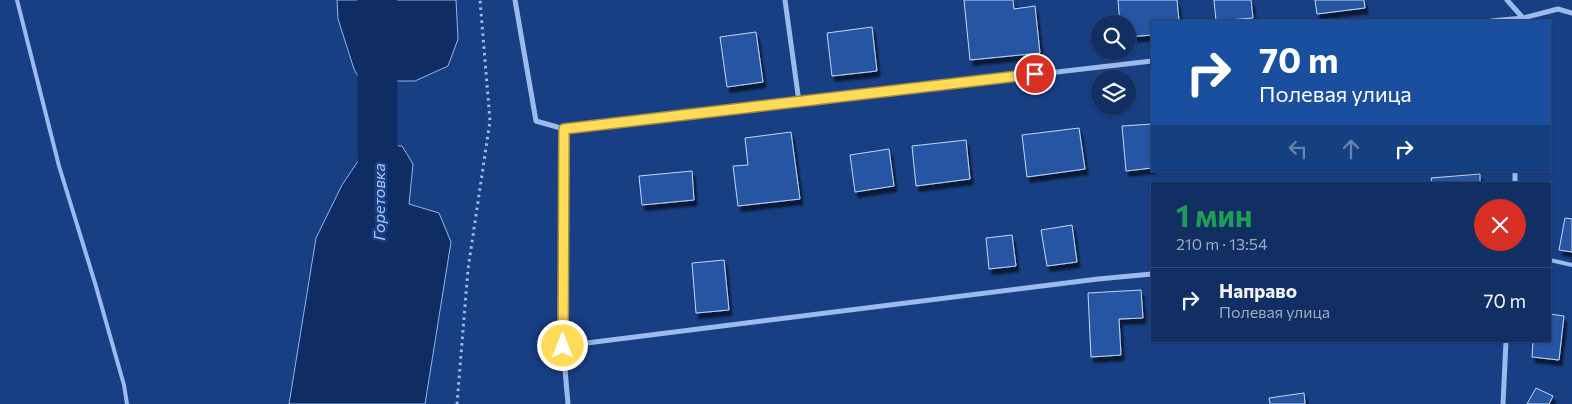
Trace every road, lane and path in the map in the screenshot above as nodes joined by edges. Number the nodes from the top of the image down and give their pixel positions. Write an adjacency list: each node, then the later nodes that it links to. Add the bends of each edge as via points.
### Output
1 (16, 0): 17 (lane, via 59,166)
2 (480, 0): 18 (path, via 490,121 468,269)
3 (515, 0): 11 (street, via 536,121)
4 (785, 0): 10 (street)
5 (1507, 0): 7 (street)
6 (1572, 13): 7 (street, via 1558,9)
7 (1522, 19): 8 (street)
8 (1506, 20)
9 (1151, 60): 10 (street)
10 (799, 102): 11 (street)
11 (564, 129): 16 (street)
12 (1551, 260): 13 (lane)
13 (1572, 265)
14 (1151, 274): 16 (street)
15 (1506, 342): 20 (street)
16 (563, 346): 19 (street)
17 (127, 404)
18 (458, 404)
19 (568, 404)
20 (1503, 404)

